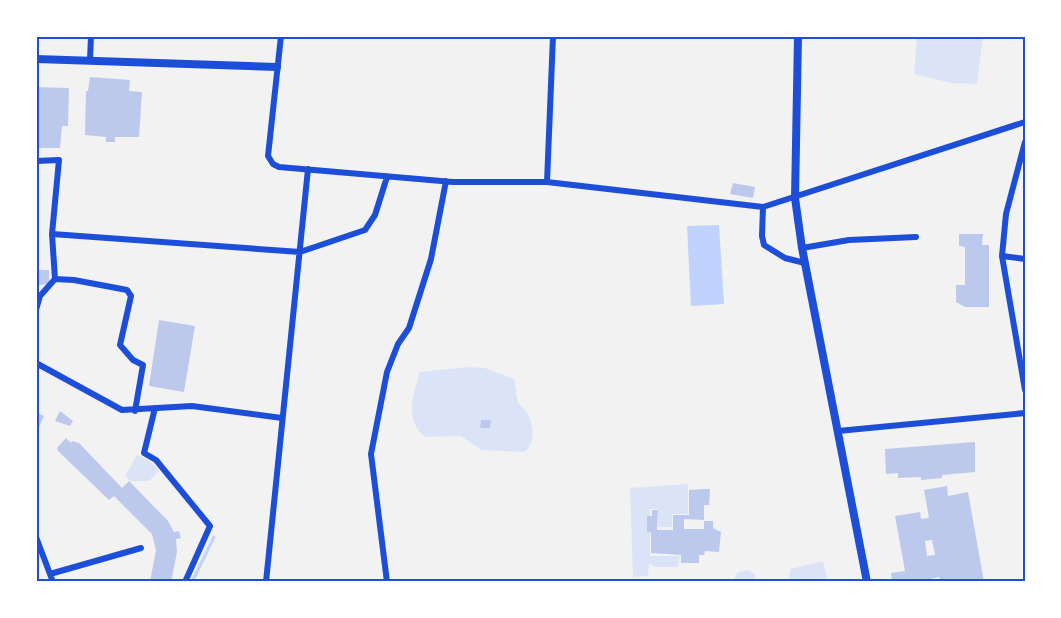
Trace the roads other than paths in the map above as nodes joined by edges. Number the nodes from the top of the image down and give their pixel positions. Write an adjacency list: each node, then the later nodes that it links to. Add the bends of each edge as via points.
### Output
1 (92, 36): 6 (street)
2 (281, 36): 7 (street)
3 (553, 36): 15 (street)
4 (798, 36): 16 (street)
5 (36, 59): 6 (street)
6 (90, 60): 7 (street)
7 (277, 67): 12 (street, via 268,156 279,167)
8 (1025, 122): 9 (street); 16 (street)
9 (1025, 128)
10 (1025, 142): 22 (street, via 1006,214)
11 (36, 161): 18 (street, via 59,160)
12 (308, 169): 13 (street); 21 (street)
13 (387, 177): 14 (street); 21 (street, via 375,215 365,230)
14 (446, 181): 15 (street); 40 (street, via 431,258 410,328 398,344 387,372 371,454)
15 (547, 182): 17 (street)
16 (795, 198): 17 (street); 20 (street)
17 (763, 207): 24 (street, via 764,245 785,258)
18 (52, 234): 21 (street); 25 (street)
19 (916, 237): 20 (street, via 849,240)
20 (802, 248): 24 (street)
21 (300, 252): 32 (street)
22 (1002, 256): 23 (street); 28 (street)
23 (1025, 259)
24 (805, 263): 33 (street)
25 (55, 279): 26 (street, via 40,296); 30 (street, via 127,290 131,296 120,345 143,365)
26 (36, 310)
27 (36, 363): 30 (street, via 122,410)
28 (1025, 390)
29 (155, 408): 30 (street); 32 (street, via 192,406); 38 (street, via 144,453 156,460 210,526)
30 (135, 411)
31 (1025, 413): 33 (street)
32 (282, 418): 39 (street)
33 (838, 431): 41 (street)
34 (36, 537): 36 (street)
35 (141, 548): 36 (street)
36 (50, 574): 37 (street)
37 (53, 582)
38 (185, 582)
39 (266, 582)
40 (387, 582)
41 (867, 582)

